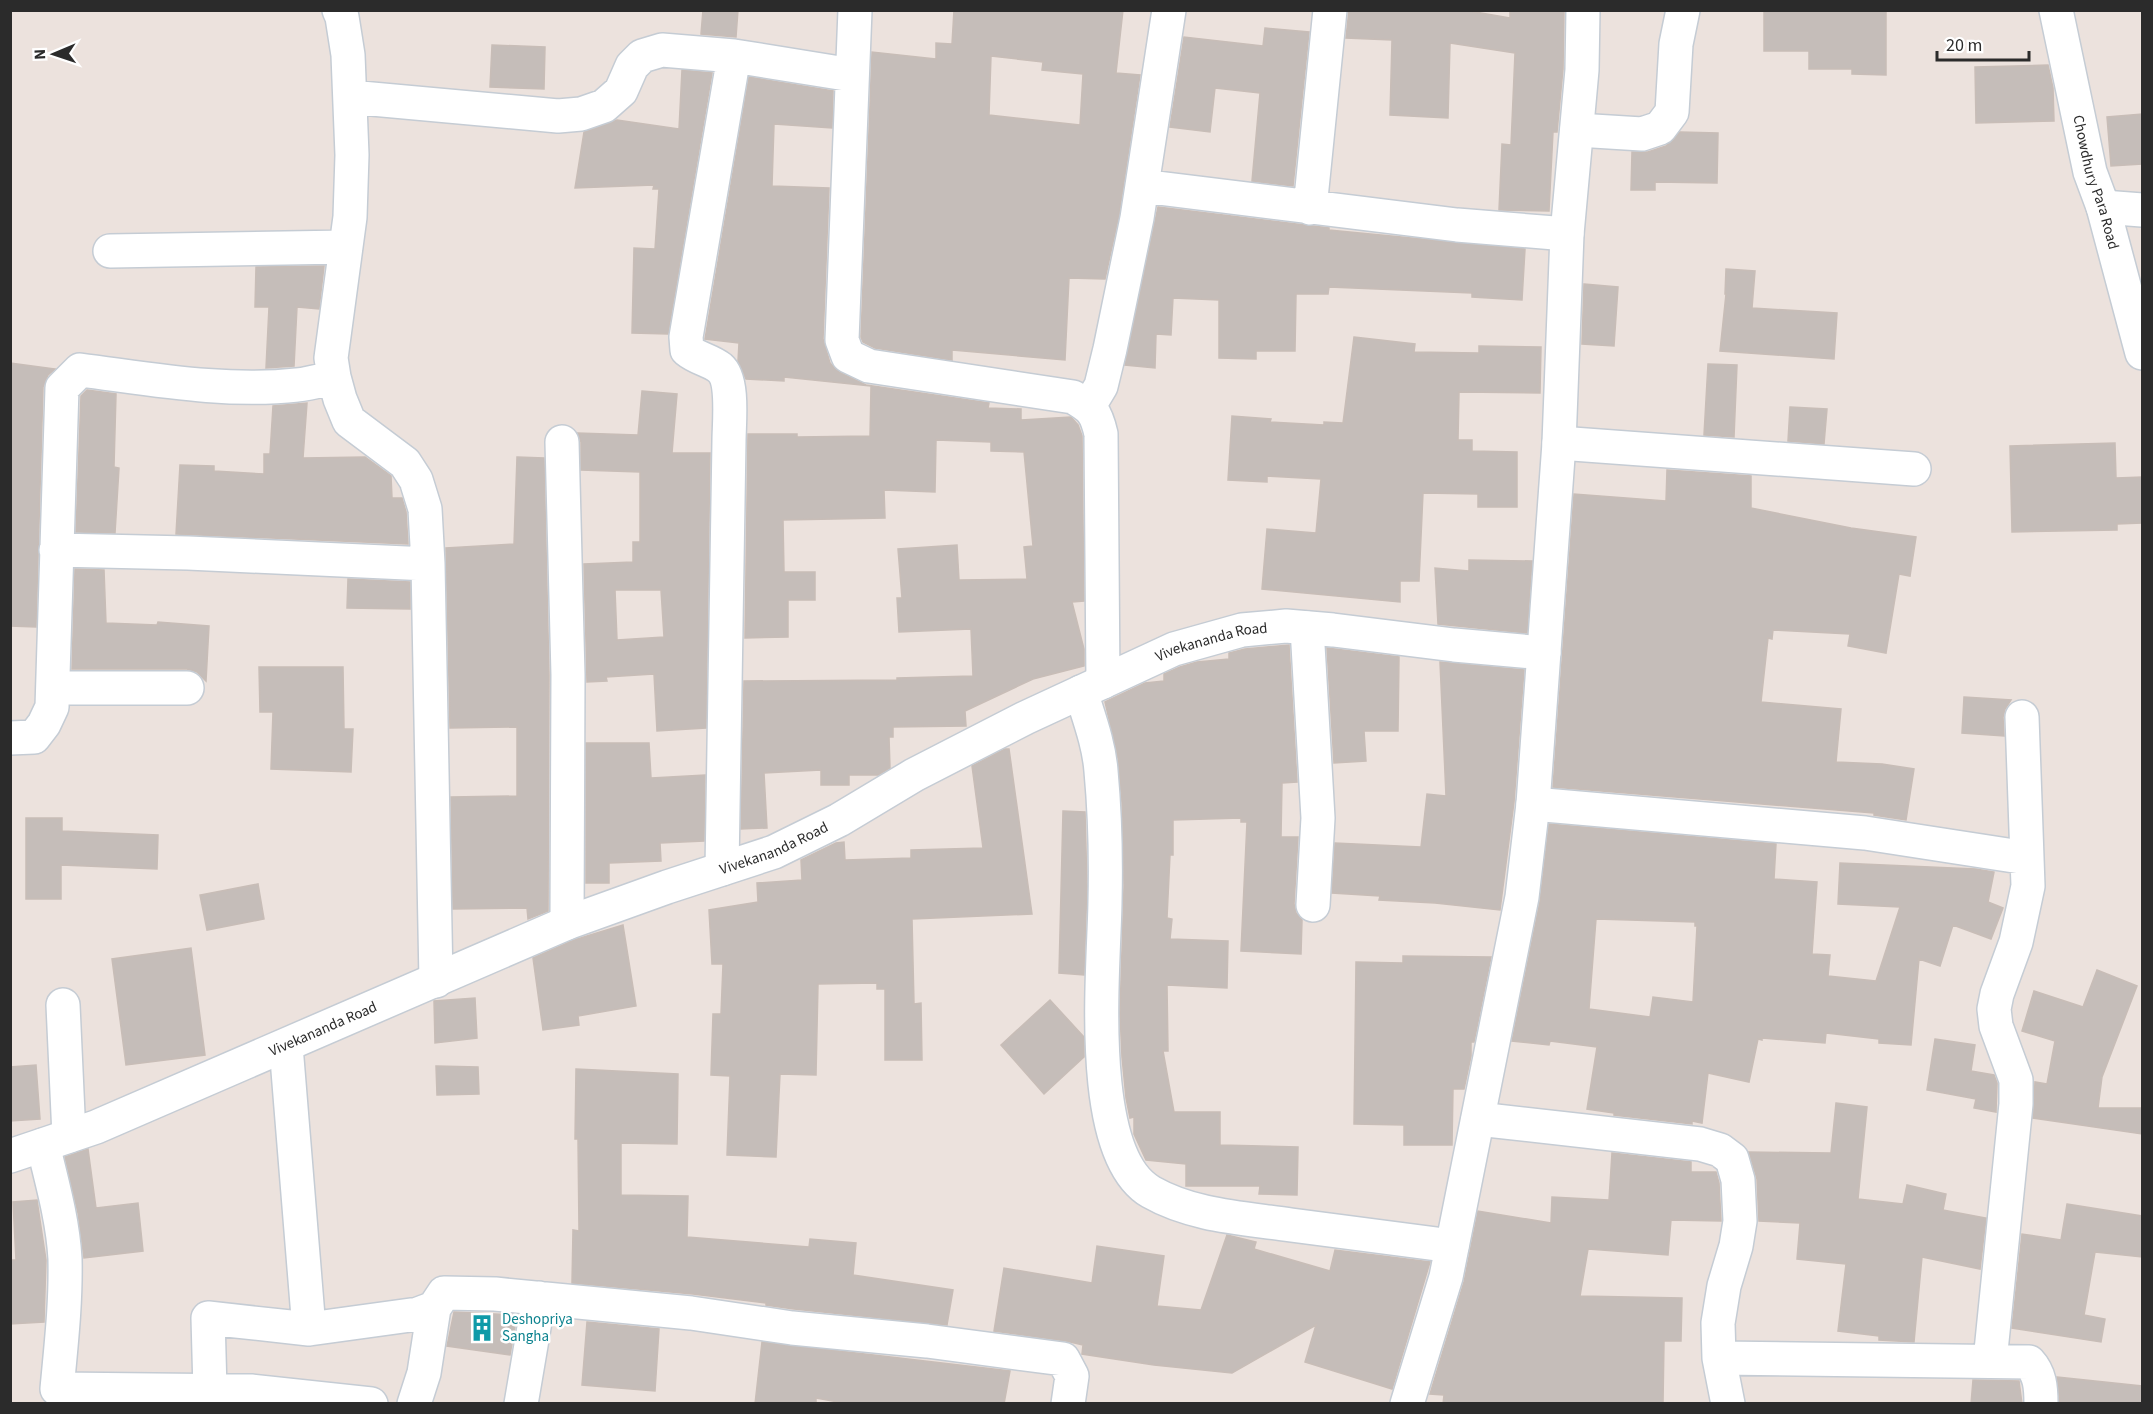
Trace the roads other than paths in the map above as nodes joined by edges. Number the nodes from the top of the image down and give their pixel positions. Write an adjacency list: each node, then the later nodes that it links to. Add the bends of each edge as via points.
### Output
1 (339, 10): 10 (street, via 348,55)
2 (855, 10): 9 (street)
3 (1170, 10): 12 (street)
4 (1330, 10): 14 (street)
5 (1583, 10): 11 (street)
6 (1683, 10): 11 (street, via 1676,44 1672,112 1659,128 1642,134)
7 (2056, 10): 13 (street, Chowdhury Para Road, via 2090,172)
8 (734, 56): 9 (street); 10 (street, via 662,50 642,56 632,66 621,91 604,106 581,114 558,116); 36 (street, via 686,338 687,350 720,368 728,386)
9 (852, 75): 21 (street, via 842,339 848,356 869,366 1073,397)
10 (350, 97): 17 (street, via 351,207)
11 (1577, 130): 16 (street)
12 (1142, 186): 14 (street); 21 (street, via 1101,386)
13 (2103, 207): 15 (street); 19 (street, Chowdhury Para Road)
14 (1310, 208): 16 (street)
15 (2142, 210)
16 (1567, 234): 23 (street)
17 (346, 247): 18 (street); 20 (street, via 331,358)
18 (110, 251)
19 (2142, 353)
20 (334, 377): 25 (street, via 268,387 204,385 80,370 62,388); 26 (street, via 349,421 405,463 416,480 425,509)
21 (1089, 406): 29 (street, via 1097,417 1102,455)
22 (562, 442): 38 (street)
23 (1559, 443): 24 (street); 28 (street)
24 (1914, 469)
25 (56, 550): 26 (street); 30 (street)
26 (428, 564): 39 (street)
27 (1307, 628): 28 (street, Vivekananda Road); 29 (street, Vivekananda Road, via 1242,630 1174,649); 37 (street, via 1318,818)
28 (1544, 653): 34 (street)
29 (1092, 687): 36 (street, Vivekananda Road, via 915,775 811,834 774,852); 45 (street, via 1101,769 1106,900 1101,1013 1108,1116 1132,1177 1177,1205 1215,1215)
30 (52, 688): 31 (street); 33 (street, via 52,707 34,737)
31 (187, 688)
32 (2022, 717): 35 (street)
33 (10, 738)
34 (1533, 804): 35 (street, via 1865,833); 42 (street, via 1522,897)
35 (2027, 858): 50 (street, via 2023,915 1994,1009 1996,1026 2016,1080 2016,1104)
36 (722, 869): 38 (street, Vivekananda Road)
37 (1313, 905)
38 (567, 923): 39 (street, Vivekananda Road)
39 (436, 981): 41 (street, Vivekananda Road)
40 (63, 1005): 43 (street)
41 (286, 1046): 43 (street, Vivekananda Road); 48 (street)
42 (1478, 1119): 45 (street); 49 (street, via 1700,1144 1720,1150 1732,1159 1738,1180 1740,1221 1718,1323)
43 (56, 1141): 44 (street, Vivekananda Road); 51 (street, via 65,1258 57,1389)
44 (10, 1156)
45 (1452, 1246): 56 (street)
46 (539, 1299): 47 (street, via 444,1293); 54 (street); 55 (street, via 691,1313 1063,1359 1072,1376)
47 (434, 1308): 48 (street, via 418,1314); 53 (street, via 424,1373)
48 (309, 1329): 51 (street, via 208,1318)
49 (1719, 1358): 50 (street); 57 (street)
50 (1990, 1361): 58 (street, via 2029,1362 2037,1371)
51 (210, 1389): 52 (street)
52 (371, 1404)
53 (414, 1404)
54 (520, 1404)
55 (1068, 1404)
56 (1407, 1404)
57 (1728, 1404)
58 (2041, 1404)

